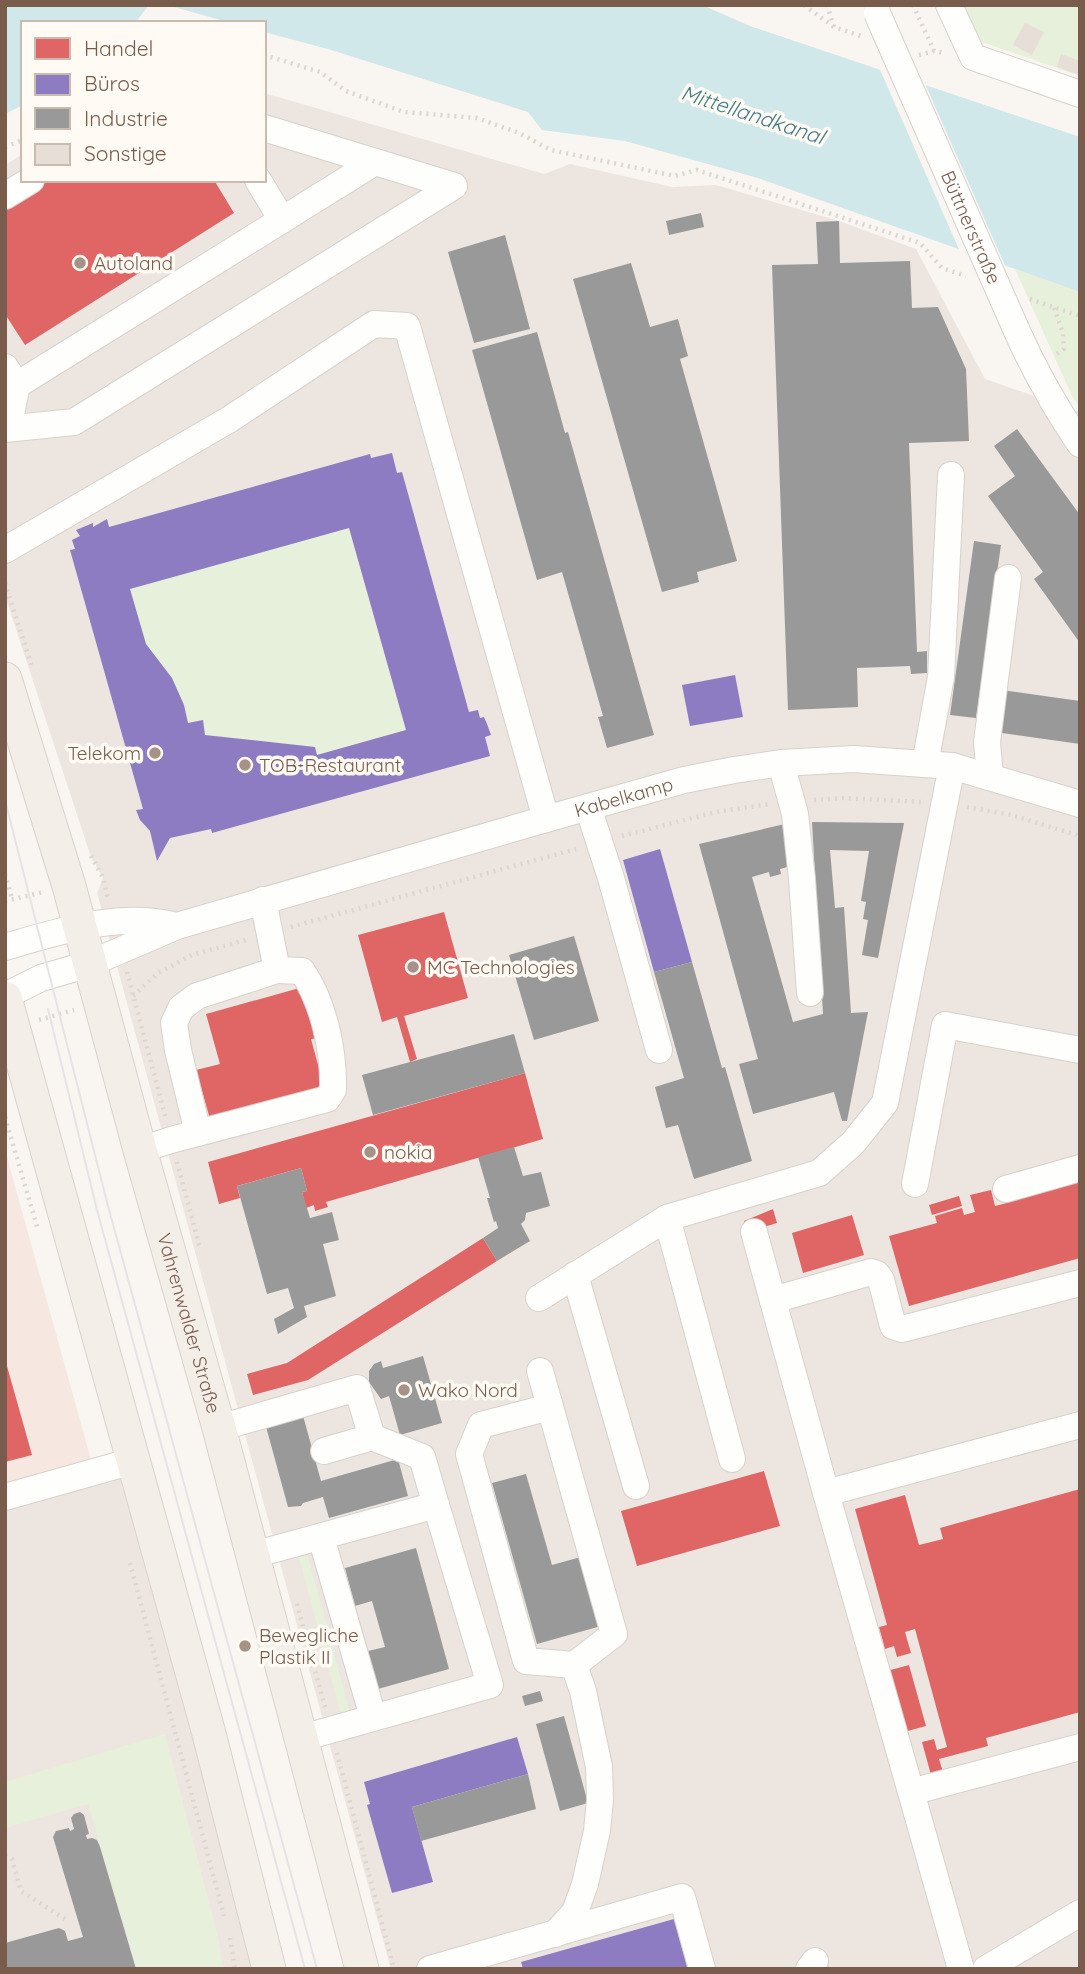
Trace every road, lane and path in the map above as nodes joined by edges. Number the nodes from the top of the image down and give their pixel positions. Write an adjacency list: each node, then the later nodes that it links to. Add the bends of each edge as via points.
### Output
1 (827, 5): 5 (path)
2 (913, 5): 6 (path)
3 (949, 5): 8 (street, via 973,57)
4 (875, 9): 19 (street, Büttnerstraße, bridge)
5 (834, 27)
6 (934, 51)
7 (266, 56): 15 (path, via 320,72 346,90 404,112 477,118 551,150 676,176 696,170 920,243 942,268)
8 (1080, 94)
9 (266, 129): 10 (street)
10 (375, 162): 14 (street); 21 (street, via 454,186 74,422)
11 (28, 182): 13 (street)
12 (259, 182): 14 (street)
13 (5, 196)
14 (282, 220): 20 (street)
15 (967, 276)
16 (1029, 299): 17 (path)
17 (1053, 308): 18 (path); 19 (path, via 1064,349 1058,355)
18 (1080, 316)
19 (1030, 361): 22 (street, Büttnerstraße)
20 (11, 376): 21 (street)
21 (6, 428)
22 (1080, 444)
23 (951, 475): 28 (street, via 941,677)
24 (5, 550): 33 (street, via 230,419 374,324 407,326)
25 (1008, 578): 30 (street, via 987,743)
26 (5, 679): 38 (main road, Vahrenwalder Straße)
27 (782, 763): 28 (street, Kabelkamp, via 854,759); 32 (street, Kabelkamp, via 684,780); 42 (street, via 801,866)
28 (925, 764): 29 (street, Kabelkamp)
29 (952, 766): 30 (street, Kabelkamp); 55 (street, via 885,1103 853,1143 819,1172)
30 (990, 776): 31 (street, Kabelkamp)
31 (1080, 804)
32 (588, 807): 33 (street, Kabelkamp); 47 (street)
33 (545, 819): 36 (street, Kabelkamp)
34 (5, 874): 35 (path)
35 (12, 900)
36 (263, 900): 37 (street, Kabelkamp); 41 (street)
37 (177, 926): 38 (street, Kabelkamp, via 115,921); 40 (street, Kabelkamp)
38 (80, 928): 39 (street, Kabelkamp); 40 (main road, Vahrenwalder Straße)
39 (5, 947)
40 (89, 964): 44 (street, Kabelkamp, via 41,978); 45 (main road, Vahrenwalder Straße)
41 (277, 970): 50 (street, via 197,996 181,1008 174,1023); 50 (street, via 302,971 313,987 328,1037 333,1090 327,1099)
42 (810, 993)
43 (134, 996): 45 (path)
44 (5, 997): 46 (main road)
45 (100, 1004): 46 (path, via 50,1016); 51 (main road, Vahrenwalder Straße)
46 (14, 1031): 69 (main road)
47 (659, 1050)
48 (1080, 1050): 53 (street, via 945,1025)
49 (5, 1117): 57 (path)
50 (198, 1133): 51 (street)
51 (139, 1150): 65 (main road, Vahrenwalder Straße)
52 (1080, 1168): 54 (street)
53 (915, 1184)
54 (1006, 1189)
55 (667, 1218): 58 (street); 68 (street)
56 (754, 1232): 61 (street)
57 (40, 1236)
58 (575, 1275): 60 (street); 70 (street)
59 (1080, 1283): 61 (street, via 902,1329 893,1326 881,1280 871,1272)
60 (539, 1298)
61 (773, 1300): 71 (street)
62 (540, 1370): 63 (street)
63 (550, 1407): 77 (street, via 614,1634); 77 (street, via 481,1425 469,1454 526,1661)
64 (1080, 1425): 71 (street)
65 (219, 1428): 66 (street, via 357,1388); 75 (main road, Vahrenwalder Straße)
66 (372, 1437): 67 (street); 73 (street, via 422,1457)
67 (324, 1451)
68 (732, 1459)
69 (133, 1461): 72 (street); 89 (main road)
70 (636, 1486)
71 (826, 1493): 81 (street)
72 (5, 1497)
73 (436, 1505): 74 (street); 78 (street, via 490,1685)
74 (321, 1537): 75 (street); 78 (street)
75 (253, 1555): 79 (main road, Vahrenwalder Straße)
76 (129, 1560): 85 (path)
77 (574, 1665): 86 (street, via 596,1755 600,1800 585,1884 575,1912)
78 (373, 1717): 79 (street)
79 (302, 1738): 90 (main road, Vahrenwalder Straße)
80 (1080, 1747): 81 (street)
81 (911, 1792): 93 (street)
82 (5, 1856): 84 (path, via 12,1859 21,1891)
83 (1080, 1913): 94 (street)
84 (68, 1921)
85 (226, 1924)
86 (555, 1934): 91 (street); 92 (street, via 682,1897)
87 (230, 1938): 88 (path)
88 (235, 1969)
89 (269, 1969)
90 (362, 1969)
91 (430, 1969)
92 (702, 1969)
93 (961, 1969)
94 (986, 1969)

